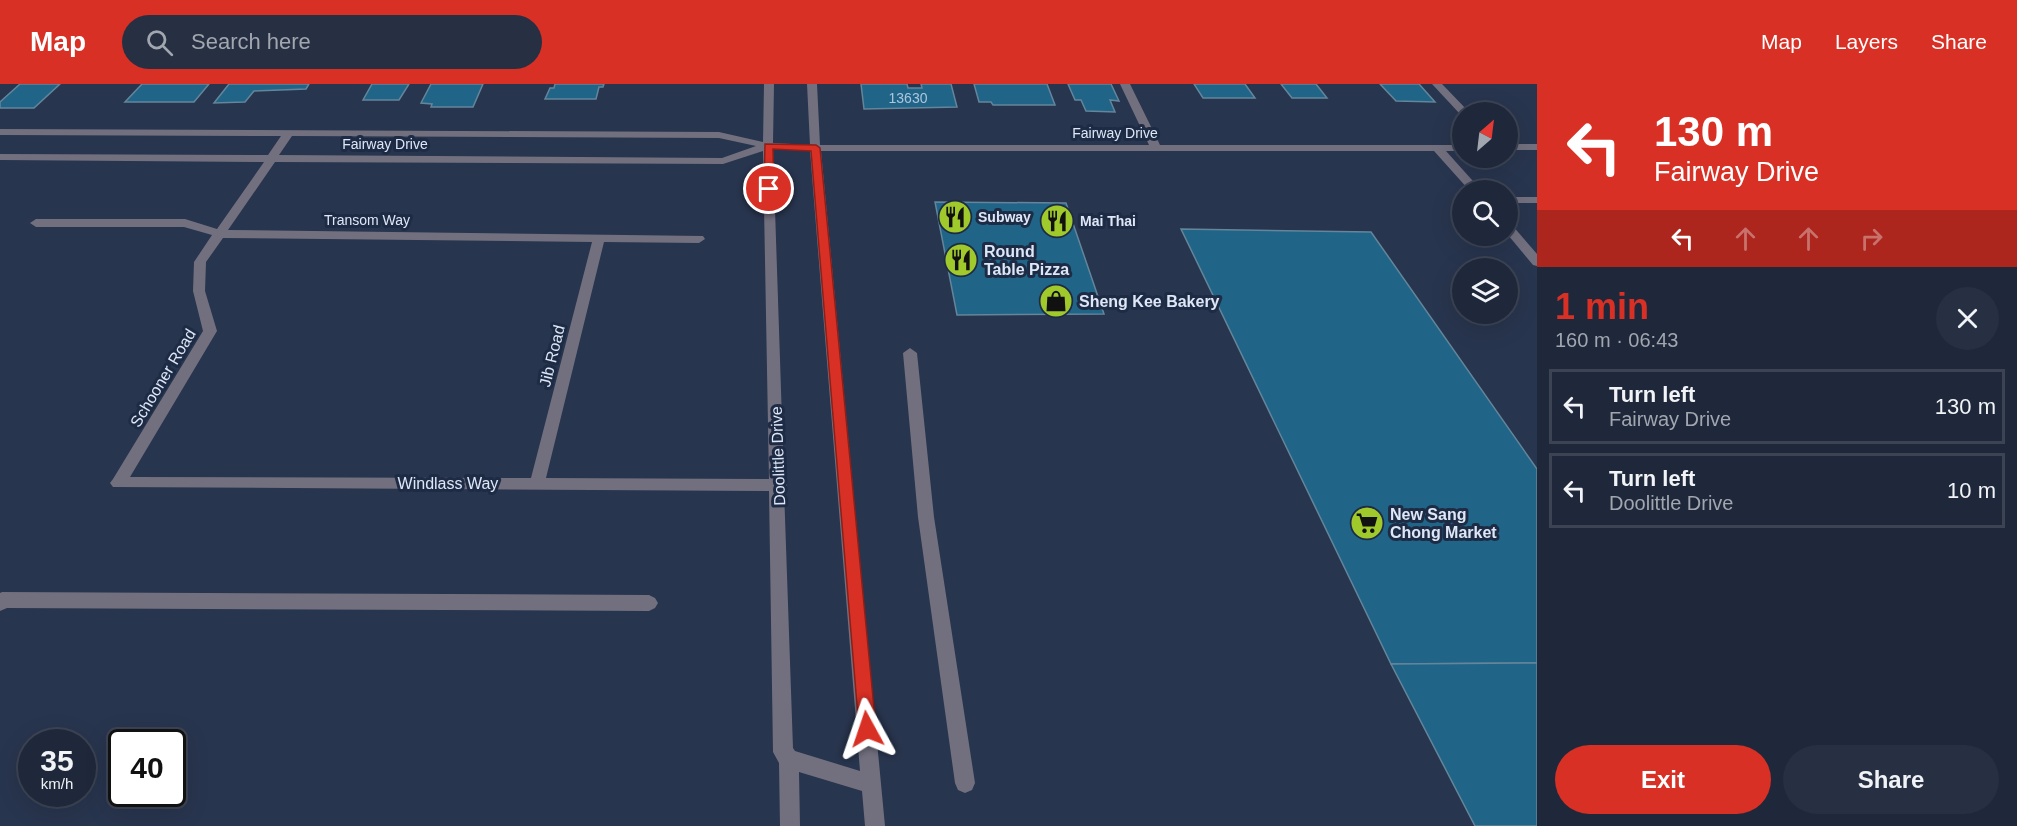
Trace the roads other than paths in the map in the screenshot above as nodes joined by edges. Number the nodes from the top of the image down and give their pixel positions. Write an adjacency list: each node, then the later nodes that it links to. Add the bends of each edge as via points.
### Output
1 (769, 84): 8 (street, Doolittle Drive)
2 (812, 84): 11 (street)
3 (1125, 84): 12 (street)
4 (1437, 84): 5 (street)
5 (1454, 102)
6 (0, 132): 7 (street, Fairway Drive)
7 (289, 133): 8 (street, Fairway Drive, via 719,135); 16 (street, Schooner Road)
8 (768, 146): 11 (street, Fairway Drive); 16 (street, Fairway Drive, via 723,161); 29 (street, Doolittle Drive)
9 (1518, 147): 10 (street)
10 (1537, 147)
11 (816, 148): 12 (street, Fairway Drive); 34 (street)
12 (1156, 148): 13 (street, Fairway Drive)
13 (1437, 148): 14 (street, Fairway Drive); 17 (street)
14 (1452, 148)
15 (0, 157): 16 (street, Fairway Drive)
16 (272, 158): 21 (street, Schooner Road)
17 (1465, 180)
18 (1518, 200): 19 (street)
19 (1537, 200)
20 (36, 223): 21 (street, Transom Way, via 185,223)
21 (220, 234): 22 (street, Transom Way); 27 (street, Schooner Road, via 200,262 199,291 210,332)
22 (599, 237): 23 (street, Transom Way); 28 (street, Jib Road)
23 (699, 239)
24 (1518, 240): 25 (street)
25 (1537, 262)
26 (910, 353): 33 (street, via 926,517)
27 (118, 483): 28 (street, Windlass Way)
28 (537, 483): 29 (street, Windlass Way)
29 (779, 485): 32 (street, Doolittle Drive, via 783,752)
30 (0, 603): 31 (street, via 2,600)
31 (649, 603)
32 (789, 759): 34 (street); 35 (street, Doolittle Drive)
33 (965, 783)
34 (872, 784): 36 (street)
35 (790, 826)
36 (874, 826)

